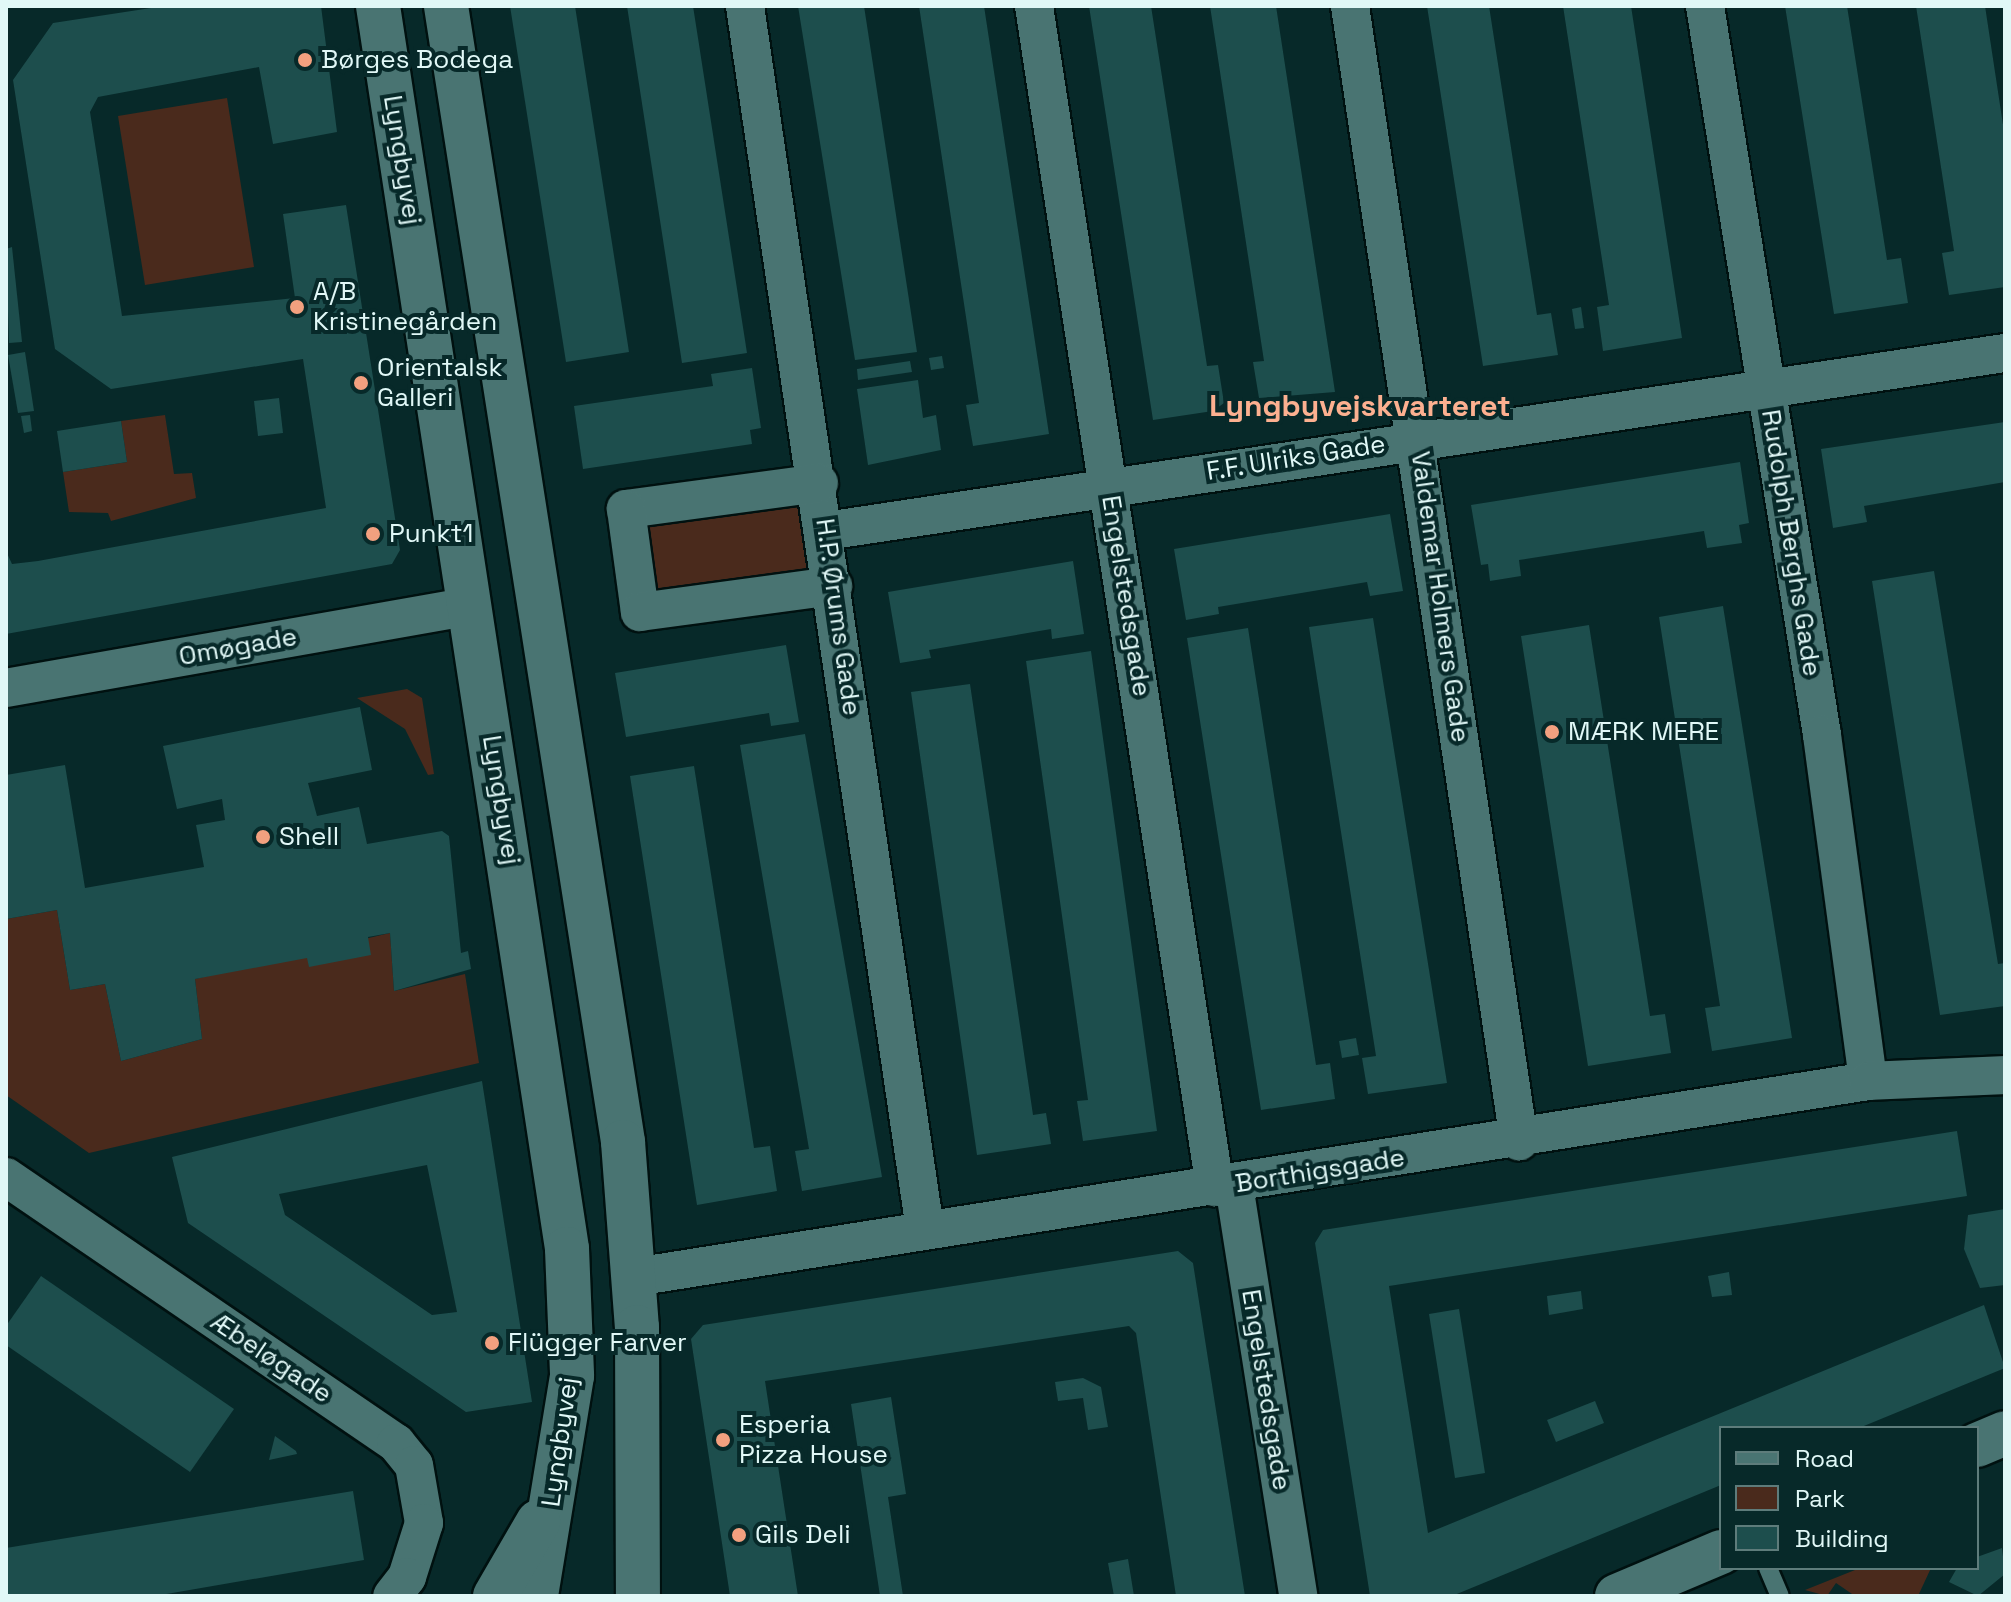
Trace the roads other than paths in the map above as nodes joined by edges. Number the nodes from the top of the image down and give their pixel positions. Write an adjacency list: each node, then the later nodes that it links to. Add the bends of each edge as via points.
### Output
1 (378, 6): 14 (street, Lyngbyvej)
2 (446, 6): 22 (street, via 623,1142)
3 (745, 6): 10 (street, H.P. Ørums Gade)
4 (1034, 6): 11 (street, Engelstedsgade)
5 (1350, 6): 9 (street, Valdemar Holmers Gade)
6 (1705, 6): 8 (street, Rudolph Berghs Gade)
7 (2005, 353): 8 (street, F.F. Ulriks Gade)
8 (1765, 385): 9 (street, F.F. Ulriks Gade); 17 (street, Rudolph Berghs Gade)
9 (1417, 439): 11 (street, F.F. Ulriks Gade); 18 (street, Valdemar Holmers Gade)
10 (819, 483): 12 (street, H.P. Ørums Gade); 13 (street, via 626,509 640,612)
11 (1110, 487): 12 (street, F.F. Ulriks Gade); 20 (street, Engelstedsgade)
12 (826, 531): 13 (street, H.P. Ørums Gade)
13 (833, 586): 21 (street, H.P. Ørums Gade)
14 (471, 606): 15 (street, Omøgade); 25 (street, Lyngbyvej, via 567,1249 572,1376)
15 (6, 688)
16 (2005, 1075): 17 (street, Borthigsgade)
17 (1868, 1081): 18 (street, Borthigsgade)
18 (1519, 1141): 20 (street, Borthigsgade)
19 (6, 1177): 28 (street, Æbeløgade, via 396,1443 414,1465 424,1523 407,1577)
20 (1225, 1186): 21 (street, Borthigsgade); 32 (street, Engelstedsgade)
21 (925, 1229): 22 (street, Borthigsgade)
22 (635, 1277): 31 (street)
23 (2005, 1433): 24 (street)
24 (1979, 1444)
25 (554, 1495): 29 (street); 30 (street, Lyngbyvej)
26 (1719, 1553): 33 (street)
27 (1769, 1570): 34 (lane)
28 (392, 1596)
29 (495, 1596)
30 (536, 1596)
31 (638, 1596)
32 (1298, 1596)
33 (1617, 1596)
34 (1780, 1596)

